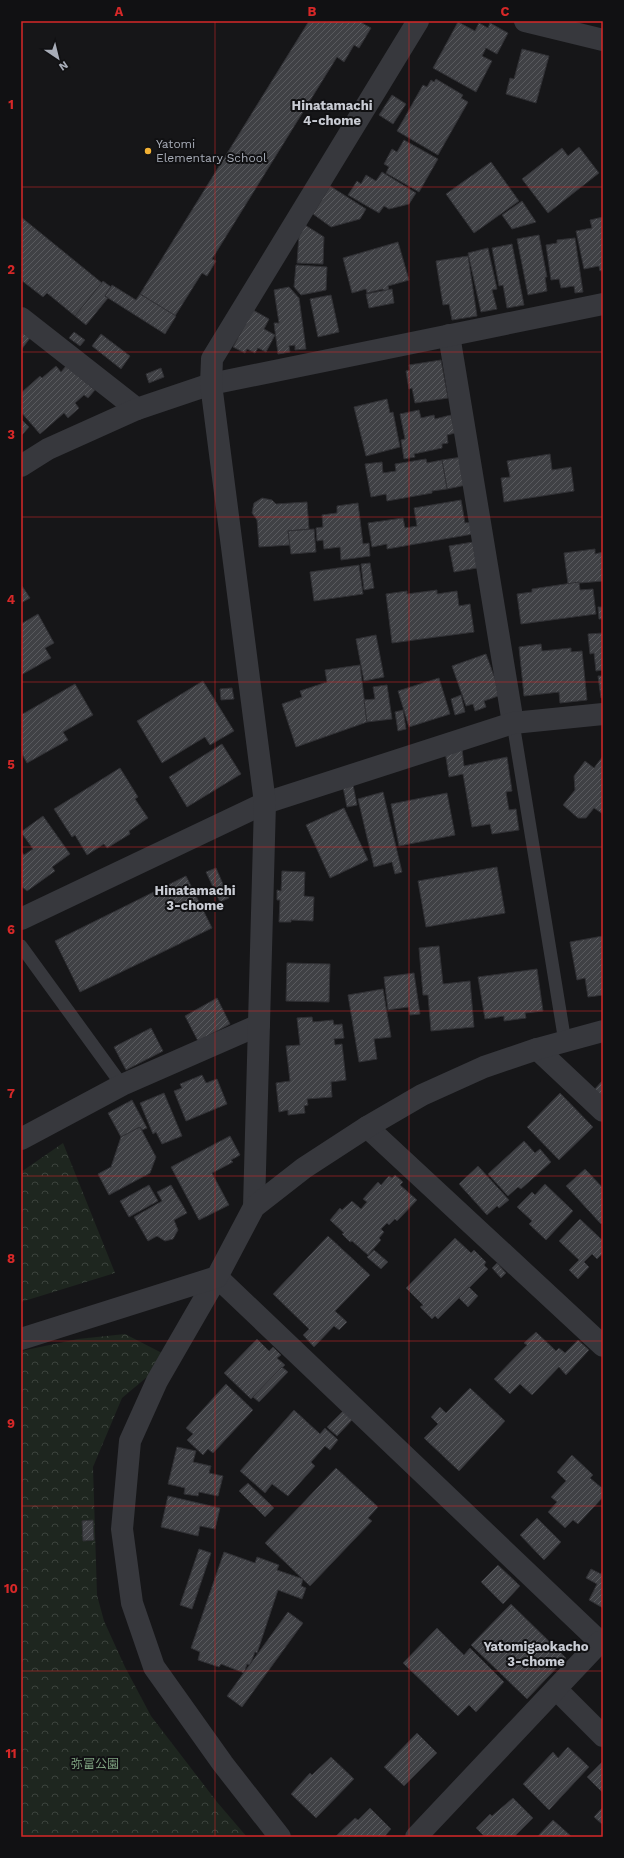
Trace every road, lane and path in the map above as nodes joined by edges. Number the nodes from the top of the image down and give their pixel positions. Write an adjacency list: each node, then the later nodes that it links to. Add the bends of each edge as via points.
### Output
1 (418, 21): 7 (street, via 212,359)
2 (525, 21): 3 (street)
3 (603, 40)
4 (603, 304): 6 (street)
5 (21, 318): 8 (street)
6 (449, 335): 7 (street); 11 (street)
7 (211, 384): 8 (street); 12 (street)
8 (137, 410): 9 (street, via 48,449)
9 (21, 466)
10 (603, 714): 11 (street)
11 (514, 723): 12 (street); 17 (lane)
12 (265, 803): 13 (street); 15 (street)
13 (21, 919)
14 (21, 946): 19 (lane)
15 (259, 1025): 19 (street); 23 (street)
16 (603, 1031): 17 (street)
17 (565, 1042): 18 (street)
18 (537, 1049): 20 (street); 21 (street, via 484,1067 422,1095)
19 (122, 1085): 22 (street)
20 (603, 1112)
21 (367, 1127): 23 (street, via 304,1168); 26 (street)
22 (21, 1139)
23 (254, 1207): 24 (street)
24 (217, 1277): 25 (street); 27 (street); 30 (street, via 157,1381 130,1441 122,1529 132,1603 154,1668 223,1764)
25 (21, 1339)
26 (603, 1346)
27 (602, 1642): 28 (street)
28 (556, 1689): 29 (street); 31 (street)
29 (603, 1736)
30 (280, 1837)
31 (416, 1837)

